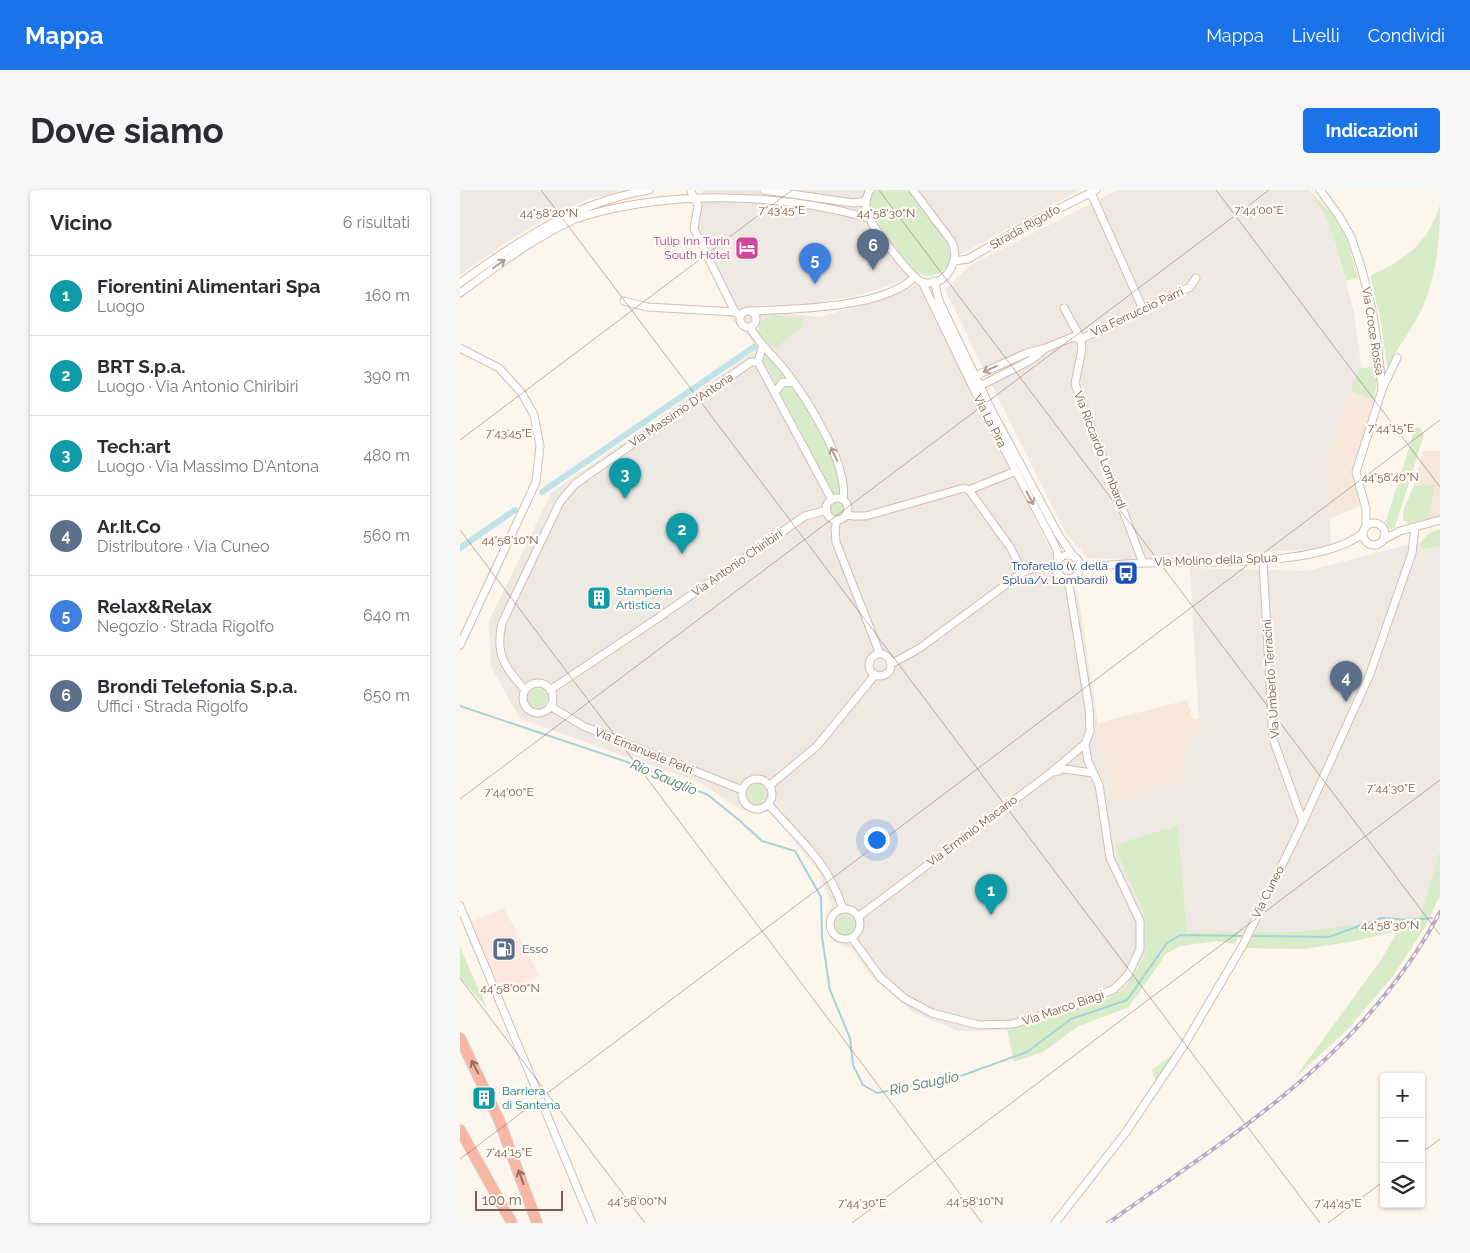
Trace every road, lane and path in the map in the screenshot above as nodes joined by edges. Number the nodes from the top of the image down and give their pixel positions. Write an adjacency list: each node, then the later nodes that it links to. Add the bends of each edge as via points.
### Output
1 (649, 190): 15 (street, via 594,203 551,222)
2 (764, 190): 8 (street, via 844,202)
3 (870, 190): 8 (street)
4 (913, 190): 10 (street, via 952,242)
5 (1320, 190): 36 (street, Via Croce Rossa, via 1351,237 1362,267 1372,309)
6 (1093, 191): 10 (street, Strada Rigolfo, via 968,259); 19 (street)
7 (691, 192): 9 (street, via 749,195 822,206); 16 (street, one-way to 7, via 528,245 576,218 623,202); 22 (street, via 698,205 694,230)
8 (866, 201): 9 (street)
9 (869, 218): 11 (street)
10 (954, 261): 14 (street, via 949,272)
11 (915, 278): 13 (street); 20 (street, via 904,286 864,299 825,307)
12 (1196, 278): 19 (street, Via Ferruccio Parri, via 1190,287)
13 (922, 282): 14 (street); 38 (street, Via La Pira)
14 (934, 282): 33 (street, Via La Pira, via 938,301)
15 (460, 283)
16 (460, 293)
17 (624, 301): 22 (street, via 647,307)
18 (1064, 308): 25 (street)
19 (1143, 309): 25 (street, Via Ferruccio Parri)
20 (775, 310): 21 (street); 23 (street)
21 (748, 311): 22 (street); 23 (street, via 755,314)
22 (738, 314): 24 (street, via 741,323)
23 (756, 321): 24 (street)
24 (750, 327): 26 (street)
25 (1081, 339): 28 (street, Via Ferruccio Parri, via 1073,337); 56 (street, Via Riccardo Lombardi, via 1075,384)
26 (763, 345): 31 (street); 34 (street)
27 (460, 348): 61 (street, via 499,368 521,392 534,415 540,446 536,482)
28 (1046, 348): 30 (street); 32 (street)
29 (1397, 358): 36 (street)
30 (1008, 361): 32 (street); 33 (street, one-way to 33)
31 (758, 362): 37 (street); 65 (street, Via Massimo D'Antona, via 751,362 625,448 575,484 560,502 499,634 503,662)
32 (1013, 369): 35 (street)
33 (975, 376): 35 (street, Via La Pira)
34 (794, 383): 37 (street, via 783,382); 41 (street, one-way to 34, via 844,483 839,464)
35 (980, 386): 54 (street, Via La Pira, via 1058,534)
36 (1382, 390): 42 (street, Via Croce Rossa, via 1356,472)
37 (776, 391): 40 (street)
38 (1016, 471): 39 (street); 57 (street, Via La Pira, one-way to 57, via 1057,550)
39 (969, 490): 44 (street, via 959,488 866,516); 59 (street, via 1010,547)
40 (832, 500): 41 (street); 43 (street)
41 (843, 500): 44 (street, via 848,508)
42 (1366, 509): 48 (street, Via Croce Rossa); 49 (street, Via Croce Rossa)
43 (826, 510): 45 (street, via 831,518); 66 (street, Via Antonio Chiribiri, via 805,516)
44 (847, 514): 45 (street)
45 (837, 520): 62 (street, via 836,542)
46 (1439, 520): 47 (street)
47 (1415, 526): 50 (street); 74 (street, Via Cuneo, via 1412,553 1370,674)
48 (1381, 527): 49 (street, via 1372,523); 50 (street); 51 (street)
49 (1364, 530): 52 (street, Via Molino della Splua); 53 (street)
50 (1400, 531): 51 (street)
51 (1383, 540): 53 (street, via 1378,545)
52 (1352, 542): 53 (street, Via Molino della Splua); 55 (street, Via Molino della Splua)
53 (1367, 543)
54 (1074, 557): 57 (street, via 1067,555); 58 (street)
55 (1263, 560): 56 (street, Via Molino della Splua); 74 (street, Via Umberto Terracini, via 1273,739)
56 (1143, 563): 58 (street, Via Molino della Splua)
57 (1057, 564): 59 (street); 60 (street, via 1061,576)
58 (1079, 567): 60 (street, via 1077,574)
59 (1023, 572): 63 (street, via 920,648)
60 (1068, 578): 68 (street, Via Marco Biagi, via 1089,708 1090,731)
61 (460, 645)
62 (880, 654): 63 (street); 64 (street, via 870,663 870,670)
63 (891, 664): 64 (street, via 887,673)
64 (875, 675): 71 (street, via 817,746)
65 (525, 690): 66 (street, via 540,683); 67 (street, via 523,702 530,711 540,712)
66 (550, 690): 67 (street)
67 (550, 706): 72 (street, Via Emanuele Petri, via 583,726)
68 (1085, 744): 69 (street, Via Marco Biagi); 70 (street, Via Erminio Macario)
69 (1093, 773): 70 (street, via 1064,768); 78 (street, Via Marco Biagi, via 1100,785 1110,858 1140,921 1140,949 1128,975 1114,989 1033,1020 995,1026 962,1022 932,1013 904,998 880,977)
70 (1048, 775): 77 (street, Via Erminio Macario)
71 (769, 786): 72 (street, via 762,780 752,780); 73 (street, via 772,795)
72 (742, 790): 73 (street, via 743,800 750,807 759,809)
73 (768, 804): 76 (street, via 832,878)
74 (1303, 822): 84 (street, Via Cuneo, via 1243,945 1182,1047 1126,1132)
75 (460, 906): 83 (street)
76 (843, 909): 77 (street); 78 (street, via 832,917 831,930 837,938)
77 (858, 917): 78 (street, via 860,926)
78 (852, 938)
79 (460, 1038): 82 (highway, one-way to 79, via 499,1120)
80 (460, 1130): 81 (highway)
81 (512, 1223)
82 (537, 1223)
83 (592, 1223)
84 (1055, 1223)

